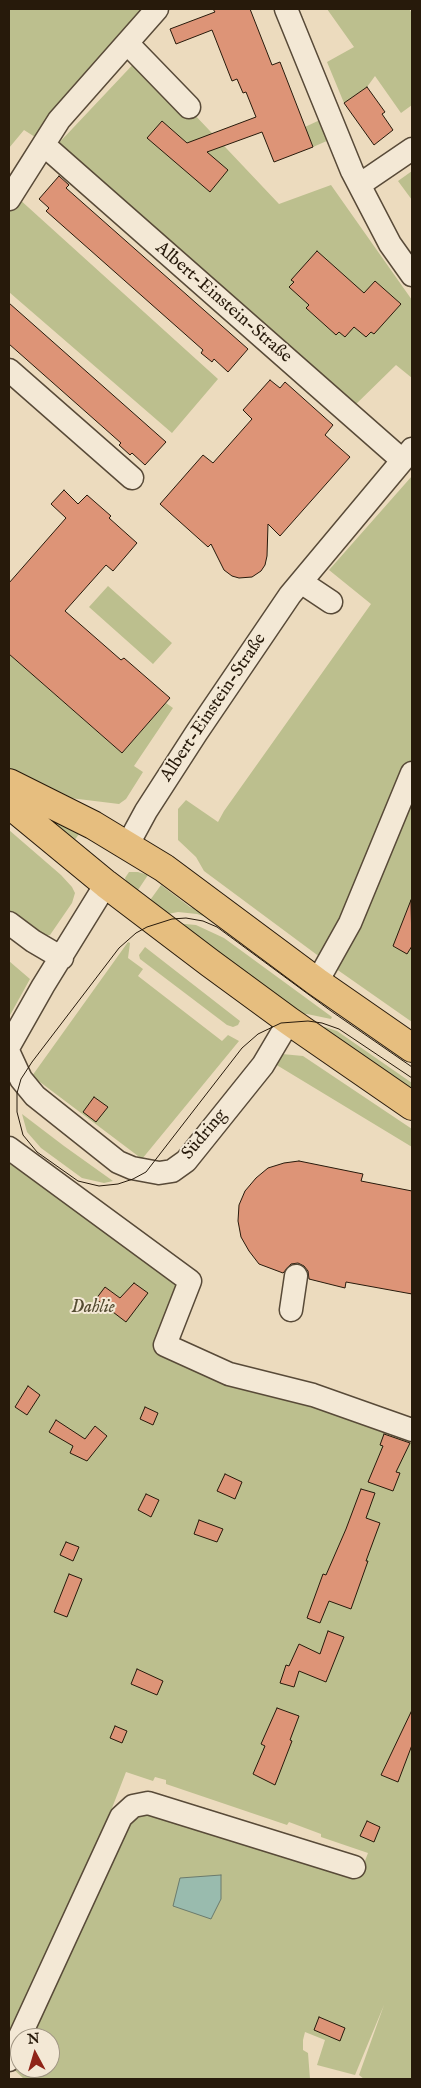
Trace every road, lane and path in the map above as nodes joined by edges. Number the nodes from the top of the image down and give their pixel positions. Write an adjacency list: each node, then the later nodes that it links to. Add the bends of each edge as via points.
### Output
1 (157, 9): 3 (street)
2 (286, 9): 9 (street, via 352,171 390,244)
3 (127, 43): 4 (street); 5 (street, via 78,97)
4 (189, 107)
5 (44, 145): 8 (street); 11 (street, Albert-Einstein-Straße)
6 (412, 149): 7 (street)
7 (365, 182)
8 (9, 199)
9 (412, 275)
10 (9, 370): 12 (street)
11 (407, 454): 13 (street, Albert-Einstein-Straße)
12 (132, 478)
13 (301, 582): 14 (street); 18 (street, Albert-Einstein-Straße, via 197,732)
14 (331, 602)
15 (412, 773): 22 (street, via 350,923)
16 (9, 783): 18 (main road, via 93,825)
17 (9, 804): 19 (main road)
18 (127, 846): 19 (main road); 22 (main road, via 175,876)
19 (106, 884): 21 (street); 23 (main road)
20 (9, 923): 21 (street)
21 (62, 958): 24 (street)
22 (317, 982): 25 (main road)
23 (289, 1021): 26 (street, Südring, via 263,1065 186,1161 172,1171 132,1168 118,1162 35,1096 21,1079); 27 (main road)
24 (9, 1046)
25 (412, 1048)
26 (9, 1053)
27 (412, 1106)
28 (9, 1148): 31 (street, via 190,1281 165,1344 229,1374 313,1395)
29 (296, 1276): 30 (street)
30 (290, 1310)
31 (412, 1430)
32 (354, 1868): 33 (street, via 148,1804 133,1806 121,1817)
33 (9, 2060)

